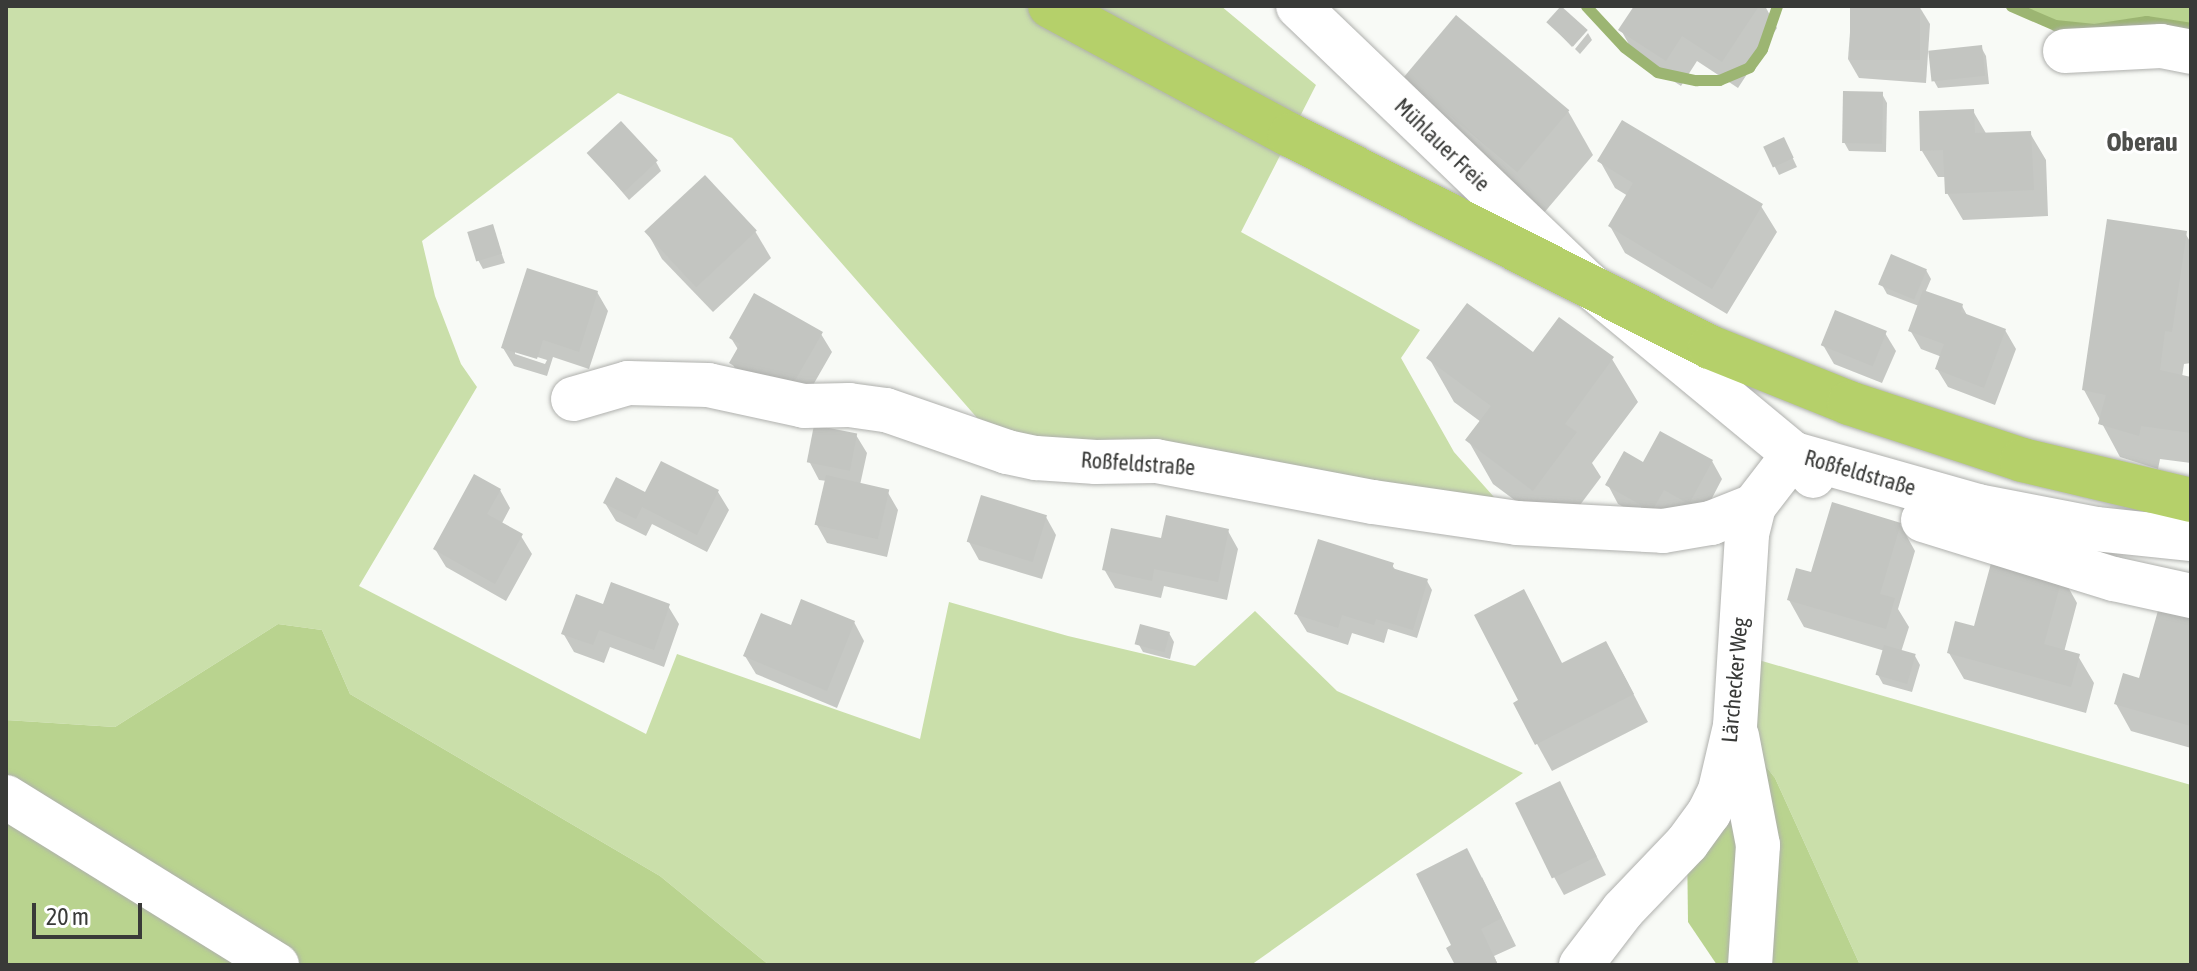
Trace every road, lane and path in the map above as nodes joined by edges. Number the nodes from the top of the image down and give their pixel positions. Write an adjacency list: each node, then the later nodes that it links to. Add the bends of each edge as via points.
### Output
1 (1050, 6): 5 (main road, Roßfeldstraße, via 1290,135)
2 (1298, 6): 5 (street, Mühlauer Freie)
3 (2065, 51): 4 (street, via 2161,46)
4 (2191, 52)
5 (1587, 283): 7 (street, Roßfeldstraße); 8 (main road, Roßfeldstraße, via 1710,347 1849,403 2022,460)
6 (573, 399): 9 (street, Roßfeldstraße, via 628,383 708,385 804,406 886,410 1036,458 1156,461 1517,523 1663,531 1711,523)
7 (1794, 454): 9 (street, Lärchecker Weg); 10 (street, Roßfeldstraße, via 1978,506 2096,529); 11 (street, via 1827,491 2114,579)
8 (2191, 500)
9 (1754, 506): 12 (street, Lärchecker Weg, via 1747,534)
10 (2191, 539)
11 (2191, 596)
12 (1735, 726): 15 (street, Lärchecker Weg, via 1709,813); 16 (street, via 1758,845)
13 (6, 797): 14 (street)
14 (277, 965)
15 (1581, 965)
16 (1750, 965)

